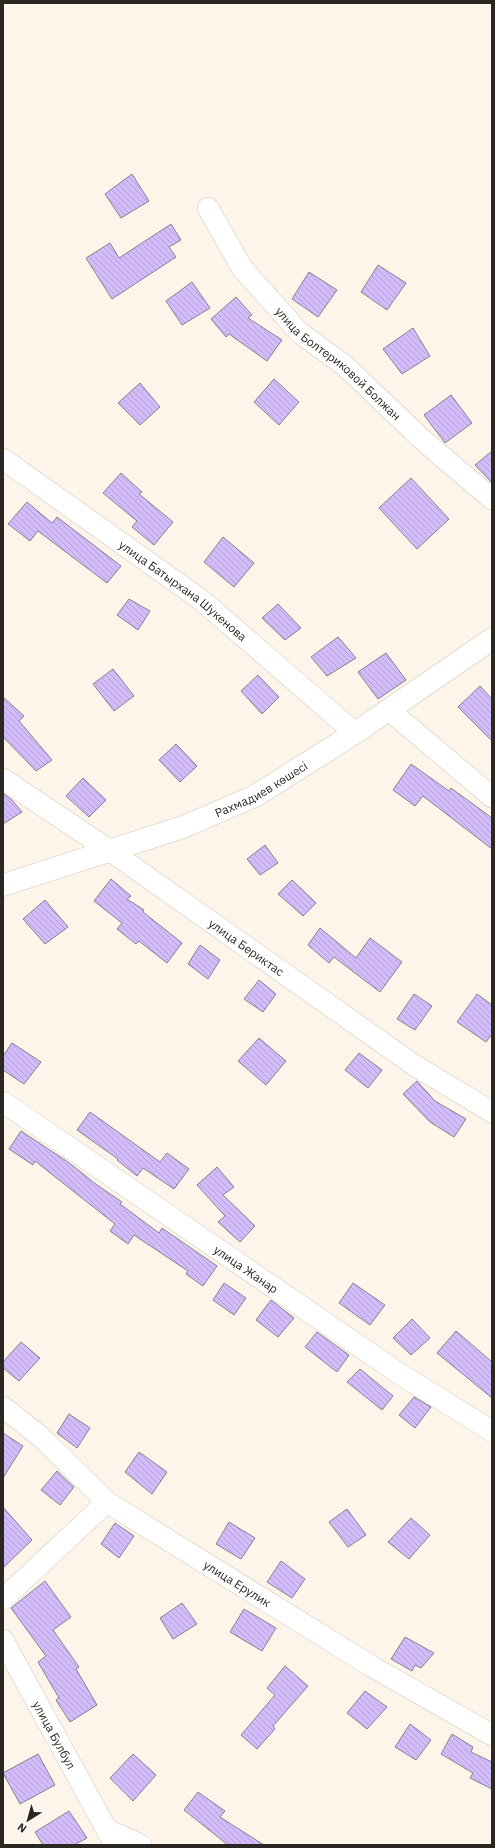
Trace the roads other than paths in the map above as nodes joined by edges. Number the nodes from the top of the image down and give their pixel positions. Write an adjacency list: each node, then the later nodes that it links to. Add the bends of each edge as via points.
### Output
1 (208, 208): 3 (street, улица Болтериковой Болжан, via 242,268 300,333 344,365 425,442)
2 (3, 459): 6 (street, улица Батырхана Шукенова, via 200,599)
3 (492, 498)
4 (492, 639): 5 (street, Рахмадиев көшесі)
5 (389, 710): 6 (street, Рахмадиев көшесі); 8 (street)
6 (355, 733): 9 (street, Рахмадиев көшесі, via 254,796 183,827)
7 (3, 779): 9 (street, улица Бериктас)
8 (492, 797)
9 (109, 850): 10 (street, Рахмадиев көшесі); 12 (street, улица Бериктас, via 414,1065)
10 (3, 885)
11 (3, 1102): 14 (street, улица Жанар, via 400,1374)
12 (492, 1112)
13 (3, 1407): 15 (street, улица Ерулик, via 41,1437)
14 (492, 1431)
15 (107, 1502): 16 (street); 18 (street, улица Ерулик, via 371,1666)
16 (3, 1599)
17 (3, 1640): 19 (street, улица Булбул)
18 (492, 1735)
19 (111, 1837): 20 (street, улица Булбул)
20 (141, 1845)

